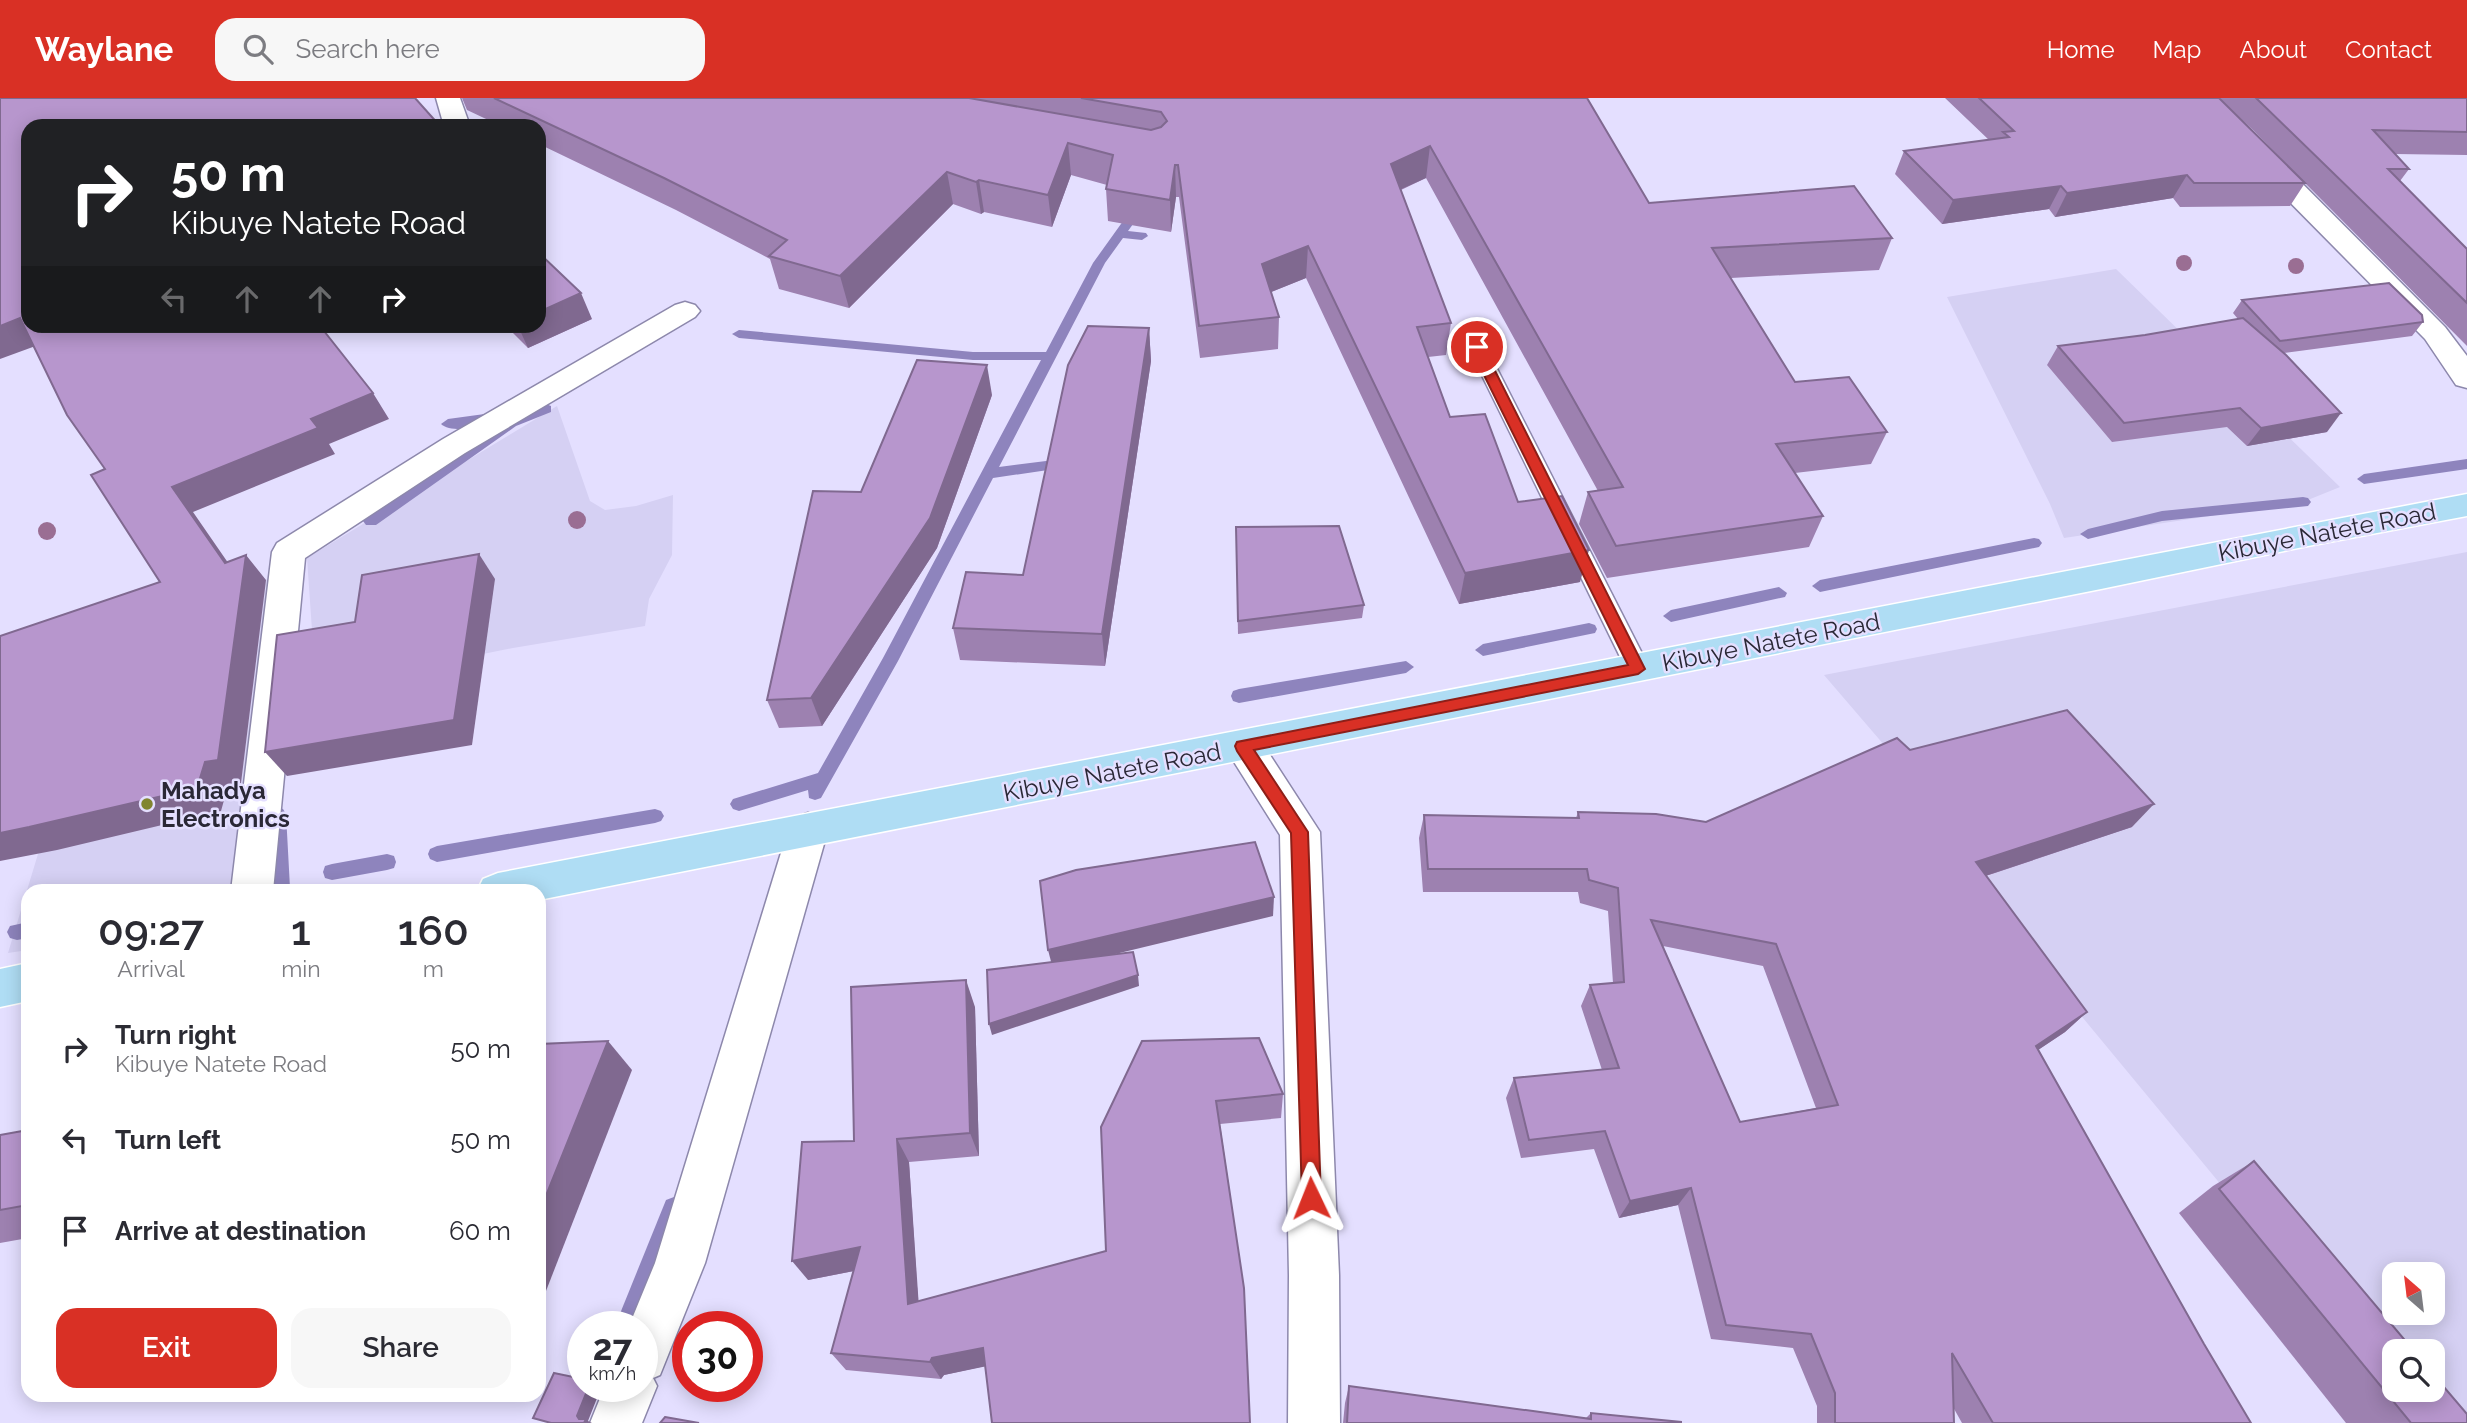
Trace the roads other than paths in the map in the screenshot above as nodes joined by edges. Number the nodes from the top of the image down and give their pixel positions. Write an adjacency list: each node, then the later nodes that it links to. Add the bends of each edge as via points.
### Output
1 (448, 98): 3 (street)
2 (2199, 98): 6 (street, via 2435,334)
3 (455, 119)
4 (685, 311): 11 (street, via 466,439 289,552)
5 (1477, 347): 8 (lane)
6 (2467, 378)
7 (2467, 505): 8 (main road, Kibuye Natete Road)
8 (1638, 669): 9 (main road, Kibuye Natete Road)
9 (1243, 746): 10 (main road, Kibuye Natete Road); 18 (street, via 1300,832 1314,1275)
10 (808, 830): 12 (main road, Kibuye Natete Road); 15 (street, via 680,1263)
11 (253, 884)
12 (534, 884)
13 (21, 984): 14 (main road)
14 (0, 988)
15 (658, 1317)
16 (625, 1402): 17 (street)
17 (616, 1423)
18 (1314, 1423)

